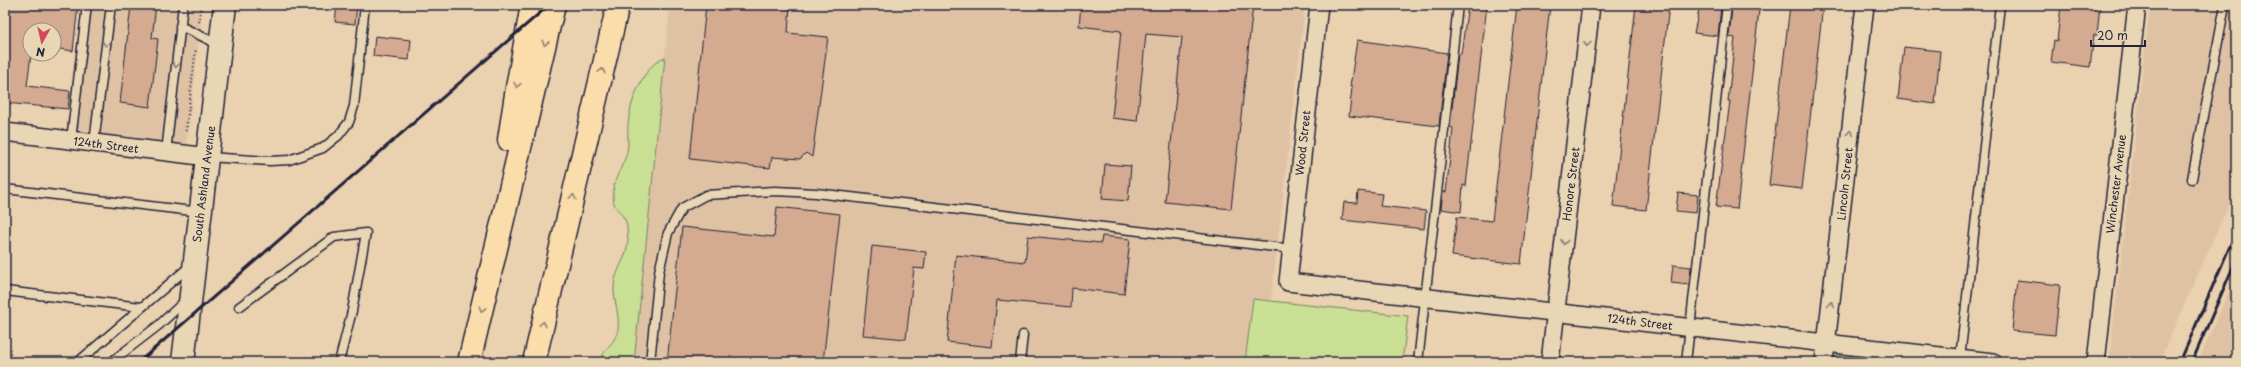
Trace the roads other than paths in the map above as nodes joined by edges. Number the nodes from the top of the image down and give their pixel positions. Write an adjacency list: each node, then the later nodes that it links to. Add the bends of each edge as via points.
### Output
1 (87, 5): 20 (lane)
2 (111, 5): 21 (lane, one-way to 21)
3 (183, 5): 17 (lane)
4 (225, 5): 18 (main road, South Ashland Avenue)
5 (365, 5): 23 (lane, via 354,106 349,122 338,136 323,148 289,160)
6 (532, 5): 29 (highway, one-way to 29, via 517,88)
7 (554, 5): 29 (highway, one-way to 29)
8 (618, 5): 46 (highway, one-way to 8)
9 (1319, 5): 27 (street, Wood Street)
10 (1458, 5): 33 (lane)
11 (1591, 5): 36 (street, Honore Street, one-way to 36)
12 (1727, 5): 37 (lane)
13 (1865, 5): 39 (street, Lincoln Street, one-way to 13)
14 (2000, 5): 40 (lane)
15 (2137, 5): 54 (street, Winchester Avenue)
16 (2225, 5): 24 (lane)
17 (180, 26): 18 (lane); 22 (lane, one-way to 22)
18 (220, 45): 23 (main road, South Ashland Avenue)
19 (5, 132): 20 (street, 124th Street)
20 (71, 140): 21 (street, 124th Street)
21 (94, 143): 22 (street, 124th Street)
22 (166, 152): 23 (street, 124th Street)
23 (208, 157): 26 (main road, South Ashland Avenue)
24 (2192, 179)
25 (5, 189): 26 (lane)
26 (201, 212): 28 (main road, South Ashland Avenue)
27 (1292, 249): 30 (street, Wood Street); 47 (lane, via 816,193 706,195 682,208 668,233 659,272)
28 (195, 261): 32 (main road, South Ashland Avenue); 34 (lane, via 162,292)
29 (491, 271): 45 (highway, one-way to 45)
30 (1288, 282): 33 (street, 124th Street)
31 (5, 291): 34 (lane)
32 (190, 297): 42 (lane); 43 (main road, South Ashland Avenue)
33 (1425, 297): 36 (street, 124th Street); 49 (lane)
34 (141, 307): 41 (lane)
35 (239, 307): 44 (lane, via 334,237 366,233 352,311)
36 (1556, 312): 37 (street, 124th Street); 50 (street, Honore Street)
37 (1690, 328): 39 (street, 124th Street); 51 (lane)
38 (1023, 335): 48 (lane)
39 (1827, 343): 40 (street, 124th Street); 52 (street, Lincoln Street)
40 (1960, 358): 53 (street, 124th Street)
41 (78, 362)
42 (111, 362)
43 (183, 362)
44 (339, 362)
45 (469, 362)
46 (534, 362)
47 (650, 362)
48 (1020, 362)
49 (1418, 362)
50 (1550, 362)
51 (1686, 362)
52 (1824, 362)
53 (1993, 362)
54 (2096, 362)

